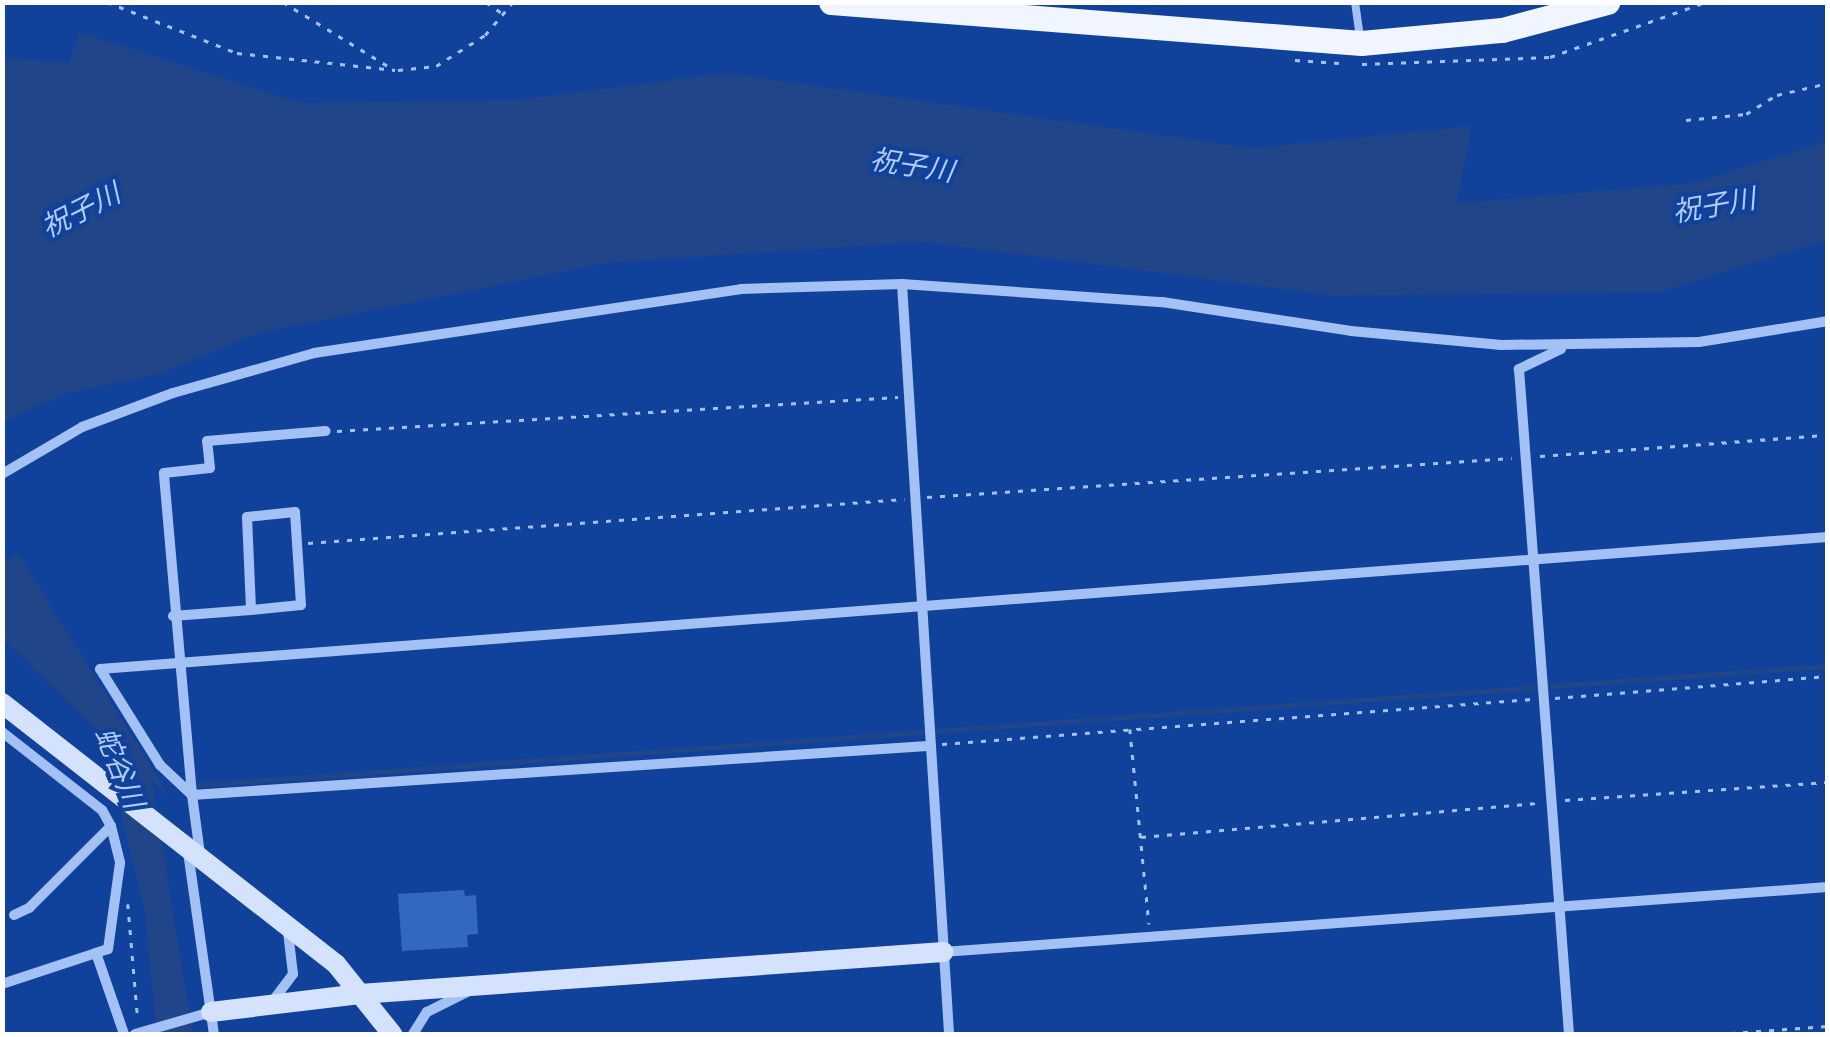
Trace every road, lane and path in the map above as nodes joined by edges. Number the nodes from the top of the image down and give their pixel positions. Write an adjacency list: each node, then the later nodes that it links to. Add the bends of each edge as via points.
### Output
1 (107, 2): 10 (path, via 237,53)
2 (283, 2): 10 (path)
3 (486, 2): 8 (path)
4 (513, 2): 8 (path)
5 (831, 2): 9 (main road)
6 (1356, 2): 9 (lane)
7 (1607, 2): 9 (main road, via 1502,30)
8 (503, 14): 10 (path, via 485,35 436,66)
9 (1361, 43)
10 (395, 70)
11 (1828, 83): 12 (path, via 1778,96 1737,117)
12 (1686, 120)
13 (902, 284): 15 (street, via 1162,302 1439,342); 16 (street); 20 (street, via 650,298 314,353 173,393 82,428)
14 (1828, 321): 15 (street, via 1700,342)
15 (1567, 346): 19 (street, via 1519,369)
16 (905, 396): 17 (path); 21 (street)
17 (326, 432): 27 (street, via 207,441 210,468 164,473)
18 (1828, 435): 19 (path)
19 (1527, 456): 21 (path); 24 (street)
20 (2, 474)
21 (912, 498): 23 (path); 25 (street)
22 (1828, 537): 24 (street)
23 (297, 544): 26 (street, via 301,606); 26 (street, via 295,512 246,517)
24 (1534, 560): 25 (street); 30 (street)
25 (920, 606): 28 (street); 35 (street)
26 (252, 610): 27 (street)
27 (172, 616): 28 (street)
28 (177, 662): 38 (street); 38 (street, via 100,669 160,765)
29 (1828, 676): 30 (path)
30 (1545, 695): 33 (path); 39 (street)
31 (2, 703): 32 (street)
32 (32, 726): 36 (street); 42 (street)
33 (1130, 729): 35 (path); 41 (path)
34 (2, 732): 36 (street)
35 (927, 742): 38 (street); 49 (street)
36 (17, 745): 40 (street, via 102,810)
37 (1828, 782): 39 (path)
38 (192, 795): 42 (street)
39 (1552, 802): 41 (path); 45 (street)
40 (110, 826): 43 (street); 46 (street)
41 (1141, 837): 48 (path)
42 (194, 855): 47 (street); 55 (street)
43 (120, 863): 50 (street, via 108,949); 58 (path)
44 (1828, 887): 45 (street)
45 (1562, 904): 48 (street); 63 (street)
46 (14, 915)
47 (281, 918): 53 (street); 54 (street, via 292,941 293,974)
48 (1150, 941): 49 (street)
49 (943, 952): 52 (street); 62 (street)
50 (96, 953): 51 (street); 57 (street)
51 (2, 984)
52 (479, 986): 53 (street); 61 (street, via 427,1012)
53 (360, 994): 54 (street); 60 (street)
54 (271, 1002): 55 (street)
55 (211, 1012): 58 (street); 59 (street)
56 (1828, 1026): 64 (path)
57 (124, 1034)
58 (137, 1034)
59 (214, 1034)
60 (392, 1034)
61 (414, 1034)
62 (948, 1034)
63 (1569, 1034)
64 (1717, 1034)

